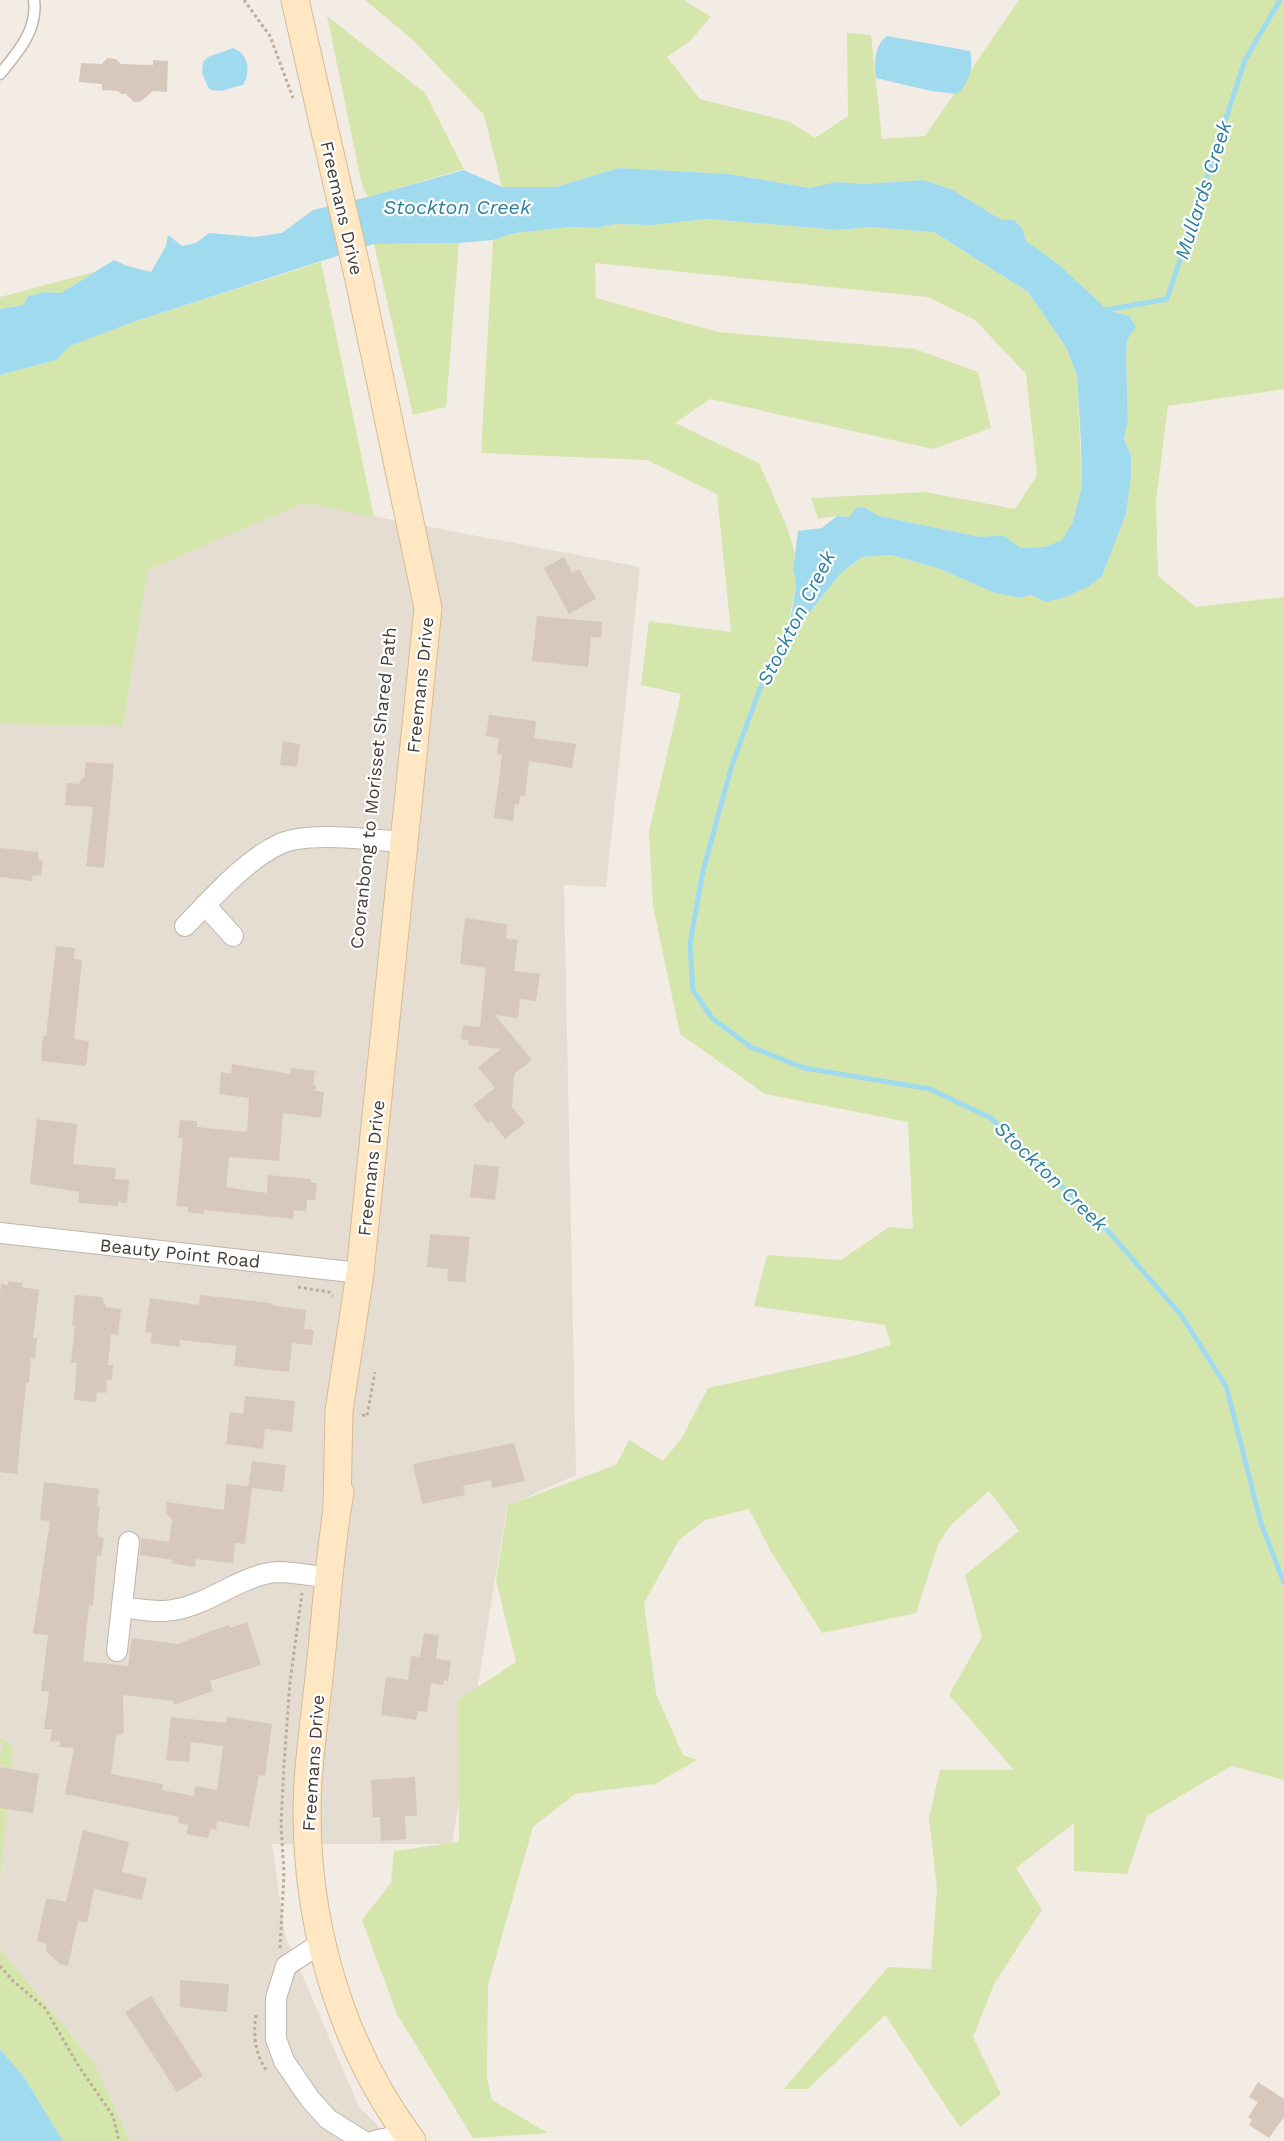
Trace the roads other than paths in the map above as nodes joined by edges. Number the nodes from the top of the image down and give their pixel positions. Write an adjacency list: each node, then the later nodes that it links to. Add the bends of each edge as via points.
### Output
1 (34, 0): 3 (lane, via 34,23)
2 (295, 0): 4 (main road, Freemans Drive, via 428,608)
3 (0, 74)
4 (404, 842): 5 (street, via 313,837 280,844 242,869); 9 (main road, Freemans Drive)
5 (205, 906): 6 (street); 7 (street)
6 (185, 926)
7 (233, 936)
8 (0, 1233): 9 (street, Beauty Point Road)
9 (348, 1271): 11 (main road, Freemans Drive)
10 (129, 1542): 12 (street)
11 (330, 1578): 12 (street, via 279,1572 174,1610); 14 (main road, Freemans Drive, via 308,1781 311,1885)
12 (122, 1607): 13 (street)
13 (117, 1651)
14 (321, 1943): 15 (main road, Freemans Drive, via 357,2049); 16 (street, via 286,1966 276,1998 276,2039 284,2061 310,2099 328,2119)
15 (410, 2137): 17 (street)
16 (363, 2141)
17 (374, 2141)

